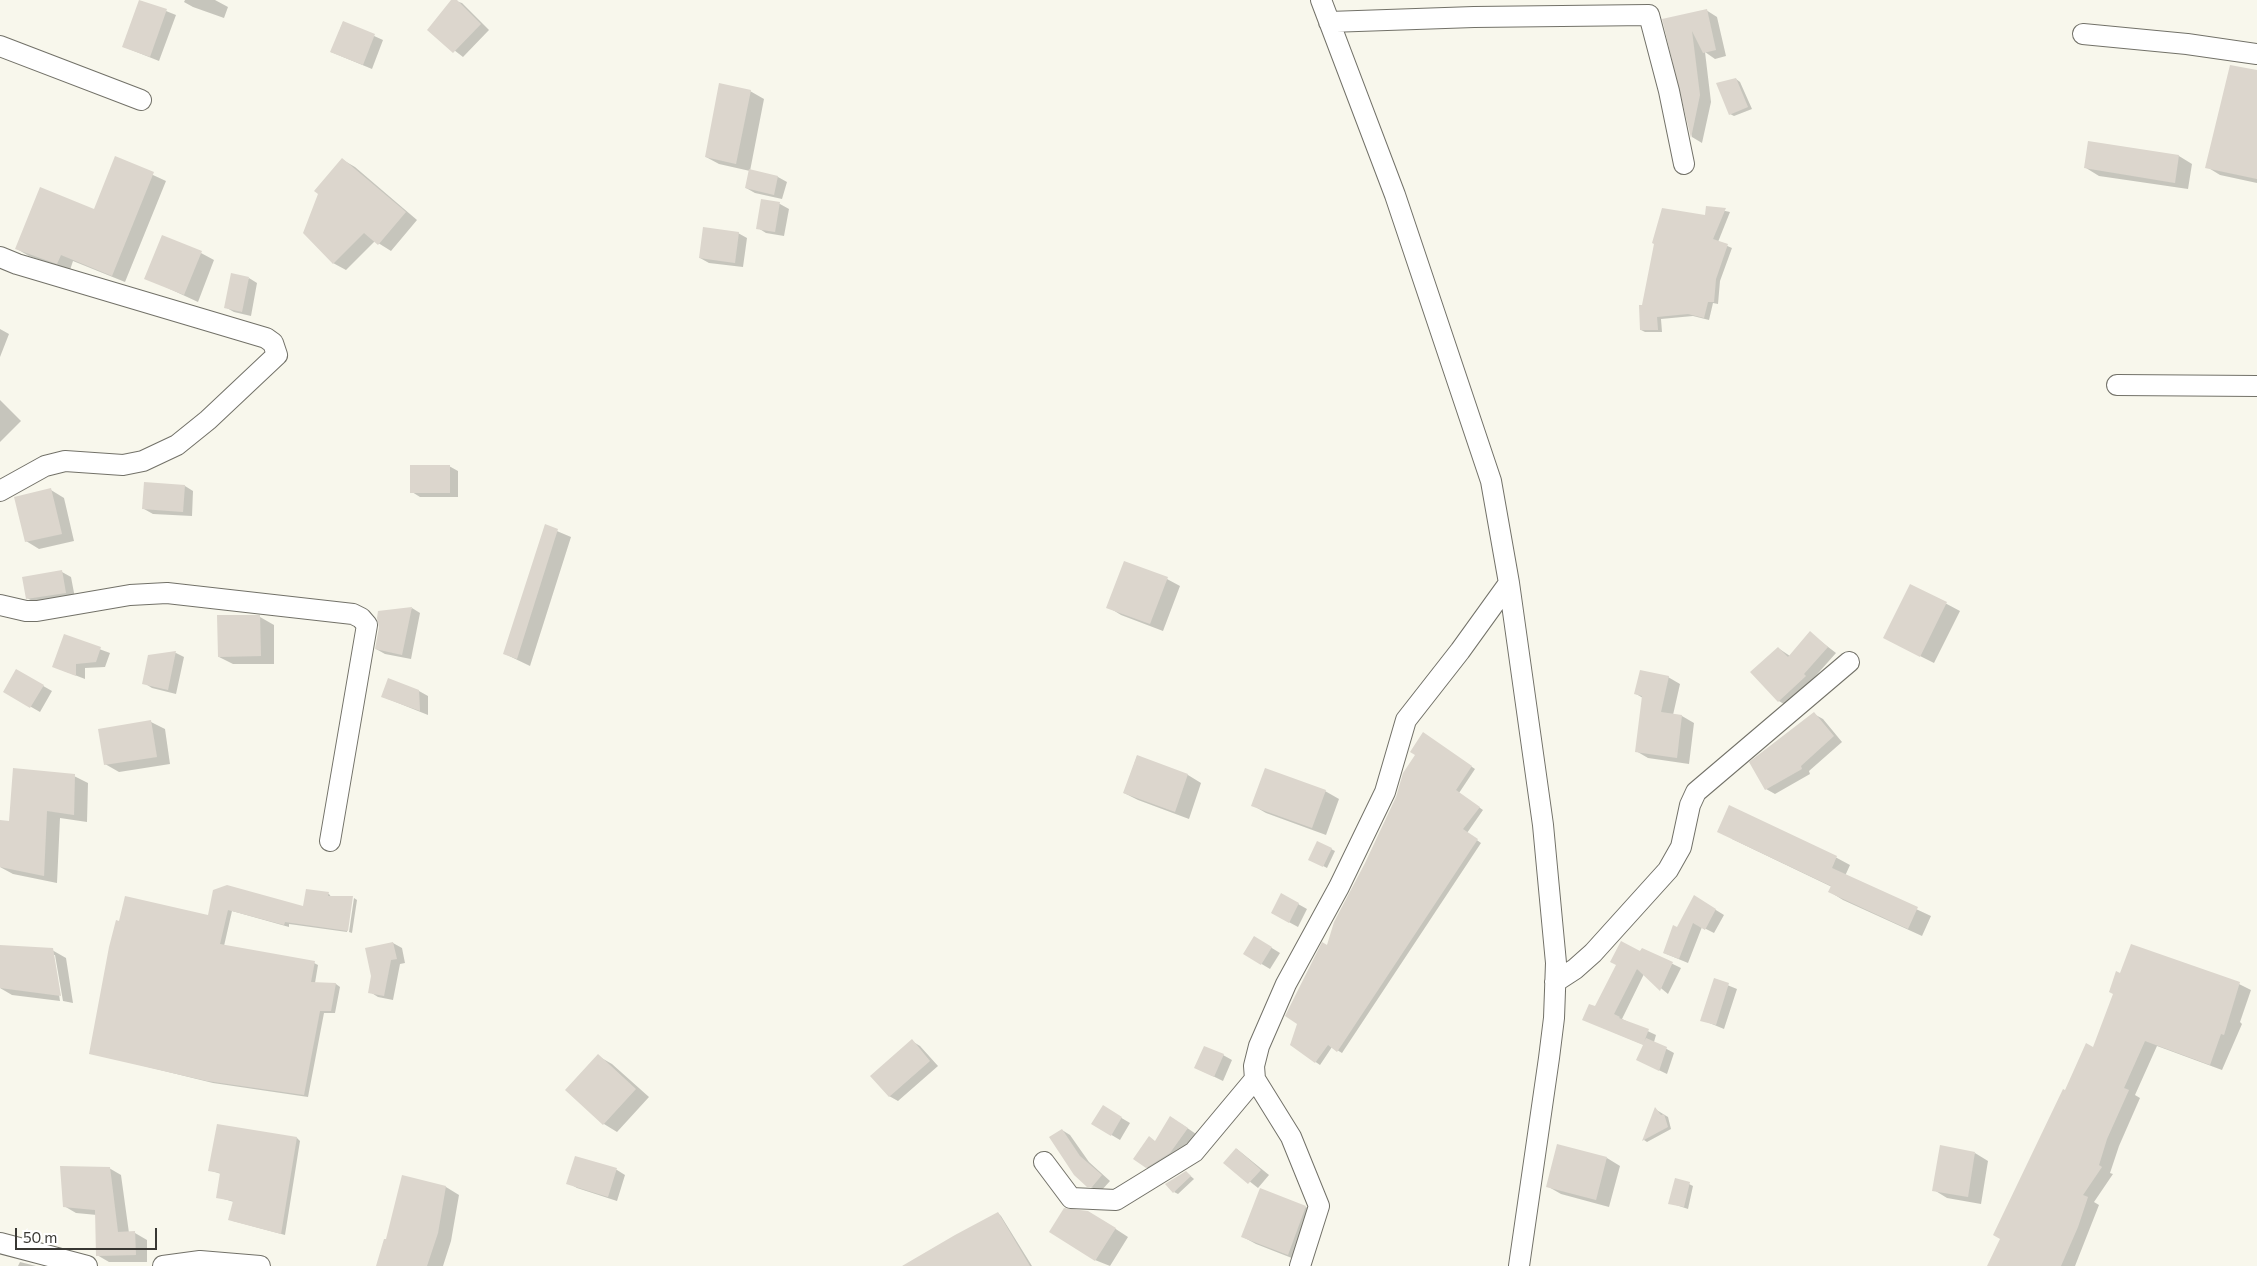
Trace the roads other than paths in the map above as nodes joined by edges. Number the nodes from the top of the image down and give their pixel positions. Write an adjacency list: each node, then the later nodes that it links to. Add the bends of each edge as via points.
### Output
1 (1321, 0): 3 (street)
2 (1648, 7): 3 (street); 8 (street)
3 (1329, 22): 13 (street, via 1395,195 1491,481)
4 (2083, 34): 6 (street)
5 (0, 46): 7 (street)
6 (2257, 54)
7 (141, 100)
8 (1684, 164)
9 (0, 257): 12 (street, via 266,338 273,343 277,355 177,445 143,461 123,465 65,460 44,466)
10 (2117, 385): 11 (street)
11 (2257, 386)
12 (0, 491)
13 (1509, 583): 17 (street, via 1543,825); 18 (street, via 1406,720 1386,792 1286,984 1259,1046 1254,1066)
14 (0, 604): 16 (street, via 37,611 130,595 167,593 353,614 361,618 367,625)
15 (1849, 662): 17 (street, via 1696,792 1681,847 1668,870 1593,953)
16 (330, 841)
17 (1555, 982): 25 (street, via 1549,1058)
18 (1255, 1079): 19 (street, via 1194,1152 1116,1200 1071,1198); 24 (street, via 1291,1137 1319,1206)
19 (1044, 1162)
20 (0, 1243): 21 (street)
21 (87, 1266)
22 (163, 1266): 23 (street, via 200,1261)
23 (260, 1266)
24 (1300, 1266)
25 (1519, 1266)

